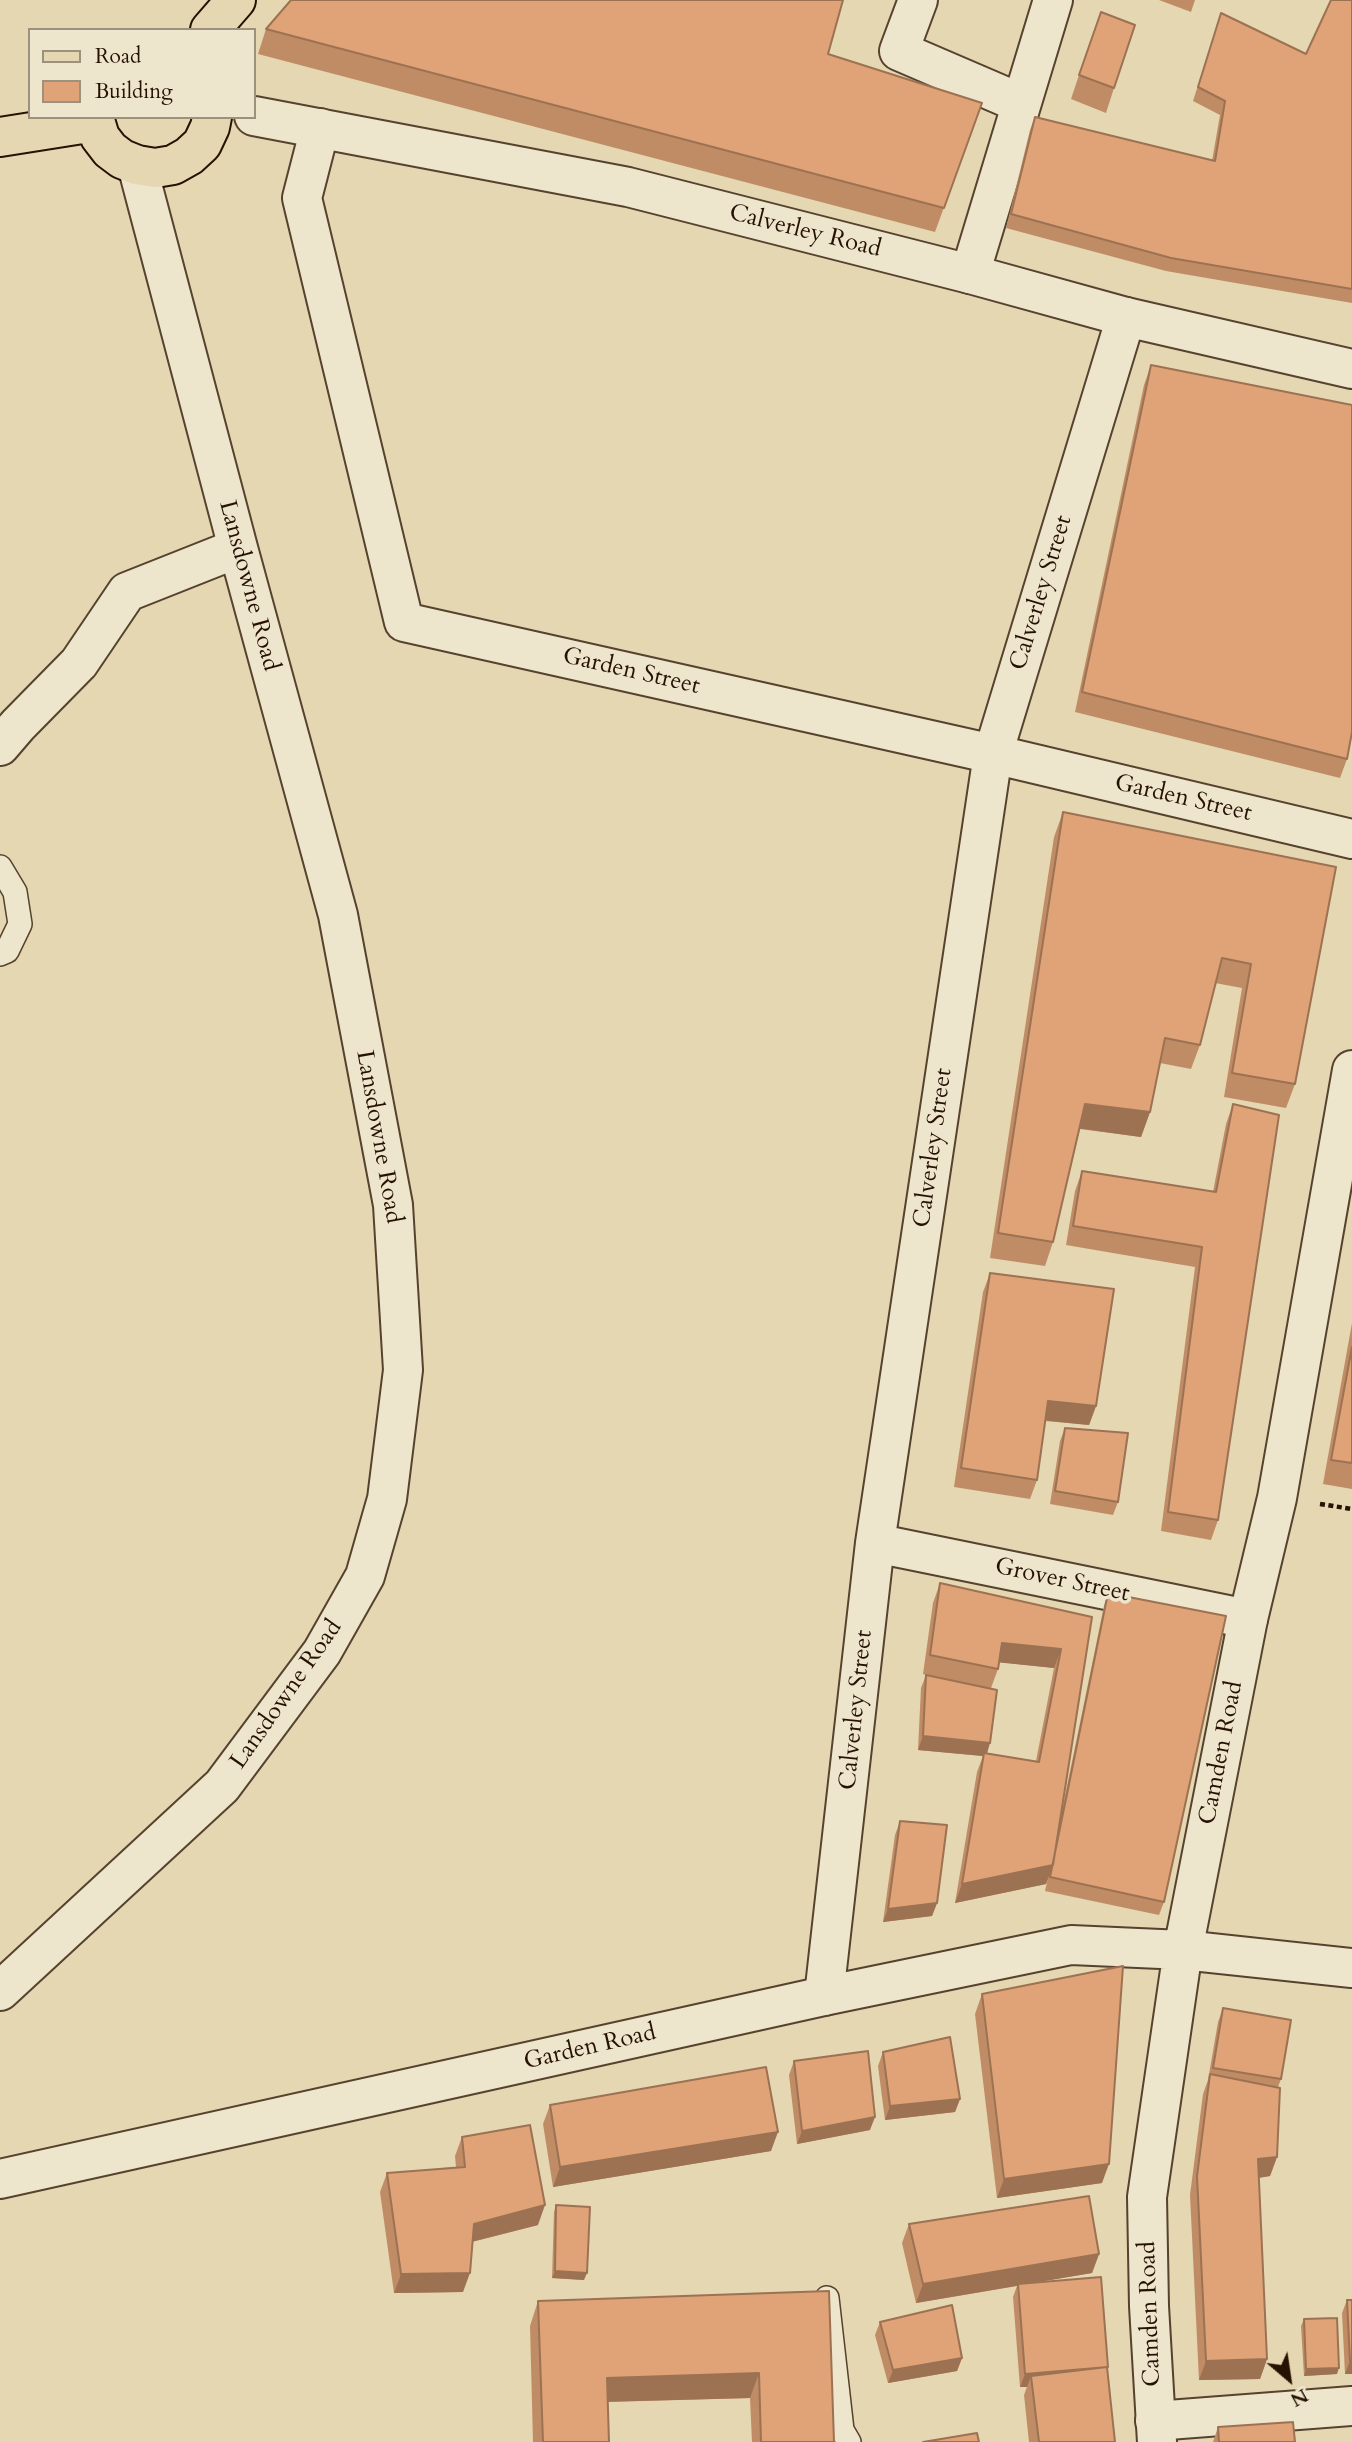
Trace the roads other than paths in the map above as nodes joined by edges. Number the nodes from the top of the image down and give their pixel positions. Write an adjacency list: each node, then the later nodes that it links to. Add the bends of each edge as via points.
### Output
1 (236, 0): 4 (main road)
2 (919, 0): 5 (street, via 898,51)
3 (1054, 0): 5 (street)
4 (212, 28)
5 (1020, 103): 12 (street)
6 (256, 116): 9 (street, Calverley Road)
7 (212, 119): 11 (main road, via 202,144 189,156 173,165)
8 (95, 120): 10 (main road); 11 (main road, via 110,150)
9 (320, 128): 12 (street, Calverley Road, via 628,187); 17 (street, Garden Street, via 302,198 404,622)
10 (0, 137)
11 (137, 165): 15 (street, Lansdowne Road)
12 (970, 274): 13 (street, Calverley Road)
13 (1126, 317): 14 (street, Calverley Road); 17 (street, Calverley Street)
14 (1352, 369)
15 (238, 548): 16 (street, via 127,592 79,663); 26 (street, Lansdowne Road, via 338,915 393,1205 403,1370 387,1499 365,1576 322,1652 222,1786)
16 (0, 746)
17 (992, 754): 18 (street, Garden Street); 22 (street, Calverley Street)
18 (1352, 839)
19 (0, 867): 20 (lane, via 15,892 20,925 7,951)
20 (0, 954)
21 (1352, 1070): 23 (street, Camden Road, via 1277,1497)
22 (875, 1543): 23 (street, Grover Street); 27 (street, Calverley Street)
23 (1248, 1619): 24 (street, Camden Road)
24 (1183, 1950): 25 (street, Garden Road); 27 (street, Garden Road, via 1071,1945); 31 (street, Camden Road, via 1147,2197)
25 (1352, 1968)
26 (0, 1991)
27 (824, 1996): 28 (street, Garden Road)
28 (0, 2179)
29 (827, 2298): 32 (lane, via 842,2430)
30 (1352, 2406): 31 (street)
31 (1156, 2431)
32 (849, 2442)

